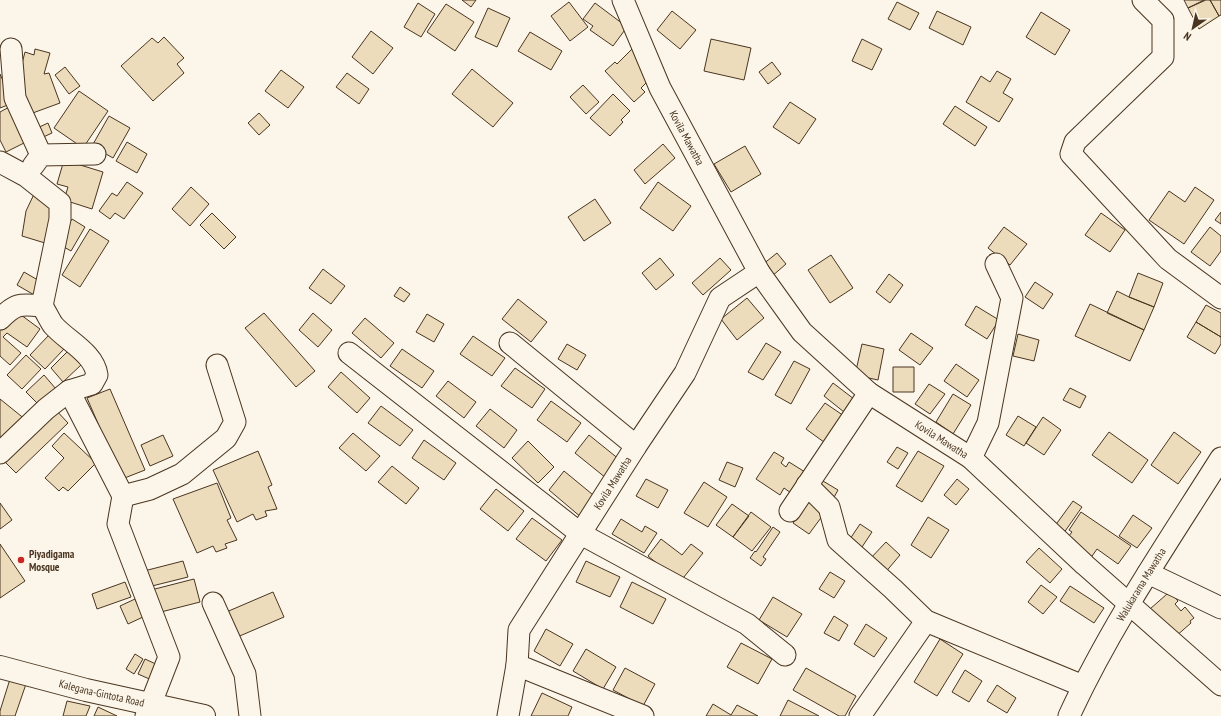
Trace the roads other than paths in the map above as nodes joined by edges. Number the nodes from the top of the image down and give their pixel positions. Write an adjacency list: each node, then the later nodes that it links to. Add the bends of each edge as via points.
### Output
1 (623, 0): 9 (street, Kovila Mawatha, via 660,88)
2 (1143, 0): 10 (street, via 1163,20 1163,57 1076,142 1071,154 1168,259)
3 (11, 49): 5 (street, via 15,98)
4 (95, 154): 5 (street)
5 (41, 155): 7 (street)
6 (0, 162): 7 (street)
7 (26, 176): 11 (street, via 60,203 60,219)
8 (996, 264): 20 (street, via 1012,298 988,423)
9 (759, 272): 17 (street, Kovila Mawatha, via 802,332); 18 (street, Kovila Mawatha, via 720,298 685,373)
10 (1221, 298)
11 (42, 306): 12 (street, via 22,304 11,308); 16 (street, via 53,324 81,349 96,367 97,375 92,384)
12 (0, 319)
13 (510, 343): 18 (street)
14 (349, 353): 25 (street)
15 (217, 365): 23 (street, via 235,422 226,438 182,474 150,489)
16 (69, 391): 19 (street); 23 (street)
17 (869, 393): 20 (street, Kovila Mawatha); 22 (street)
18 (636, 446): 25 (street, Kovila Mawatha)
19 (0, 453)
20 (971, 458): 28 (street, Kovila Mawatha)
21 (1221, 458): 26 (street, Walukarama Mawatha)
22 (807, 485): 24 (street); 30 (street, via 829,507 838,540)
23 (123, 496): 36 (street, via 118,524 169,657)
24 (790, 511)
25 (581, 534): 31 (street, via 747,624); 32 (street, Kovila Mawatha, via 519,630)
26 (1148, 573): 28 (street, Walukarama Mawatha); 29 (street)
27 (213, 603): 38 (street, via 245,674)
28 (1129, 604): 34 (street, Kovila Mawatha); 35 (street, Walukarama Mawatha)
29 (1221, 608)
30 (926, 621): 35 (street); 41 (street)
31 (785, 655)
32 (517, 665): 39 (street, Kovila Mawatha); 40 (street)
33 (0, 667): 36 (main road, Kalegana-Gintota Road)
34 (1221, 685)
35 (1083, 686): 42 (street, Walukarama Mawatha)
36 (148, 710): 37 (main road, Kalegana-Gintota Road)
37 (204, 716)
38 (250, 716)
39 (508, 716)
40 (643, 716)
41 (860, 716)
42 (1069, 716)

